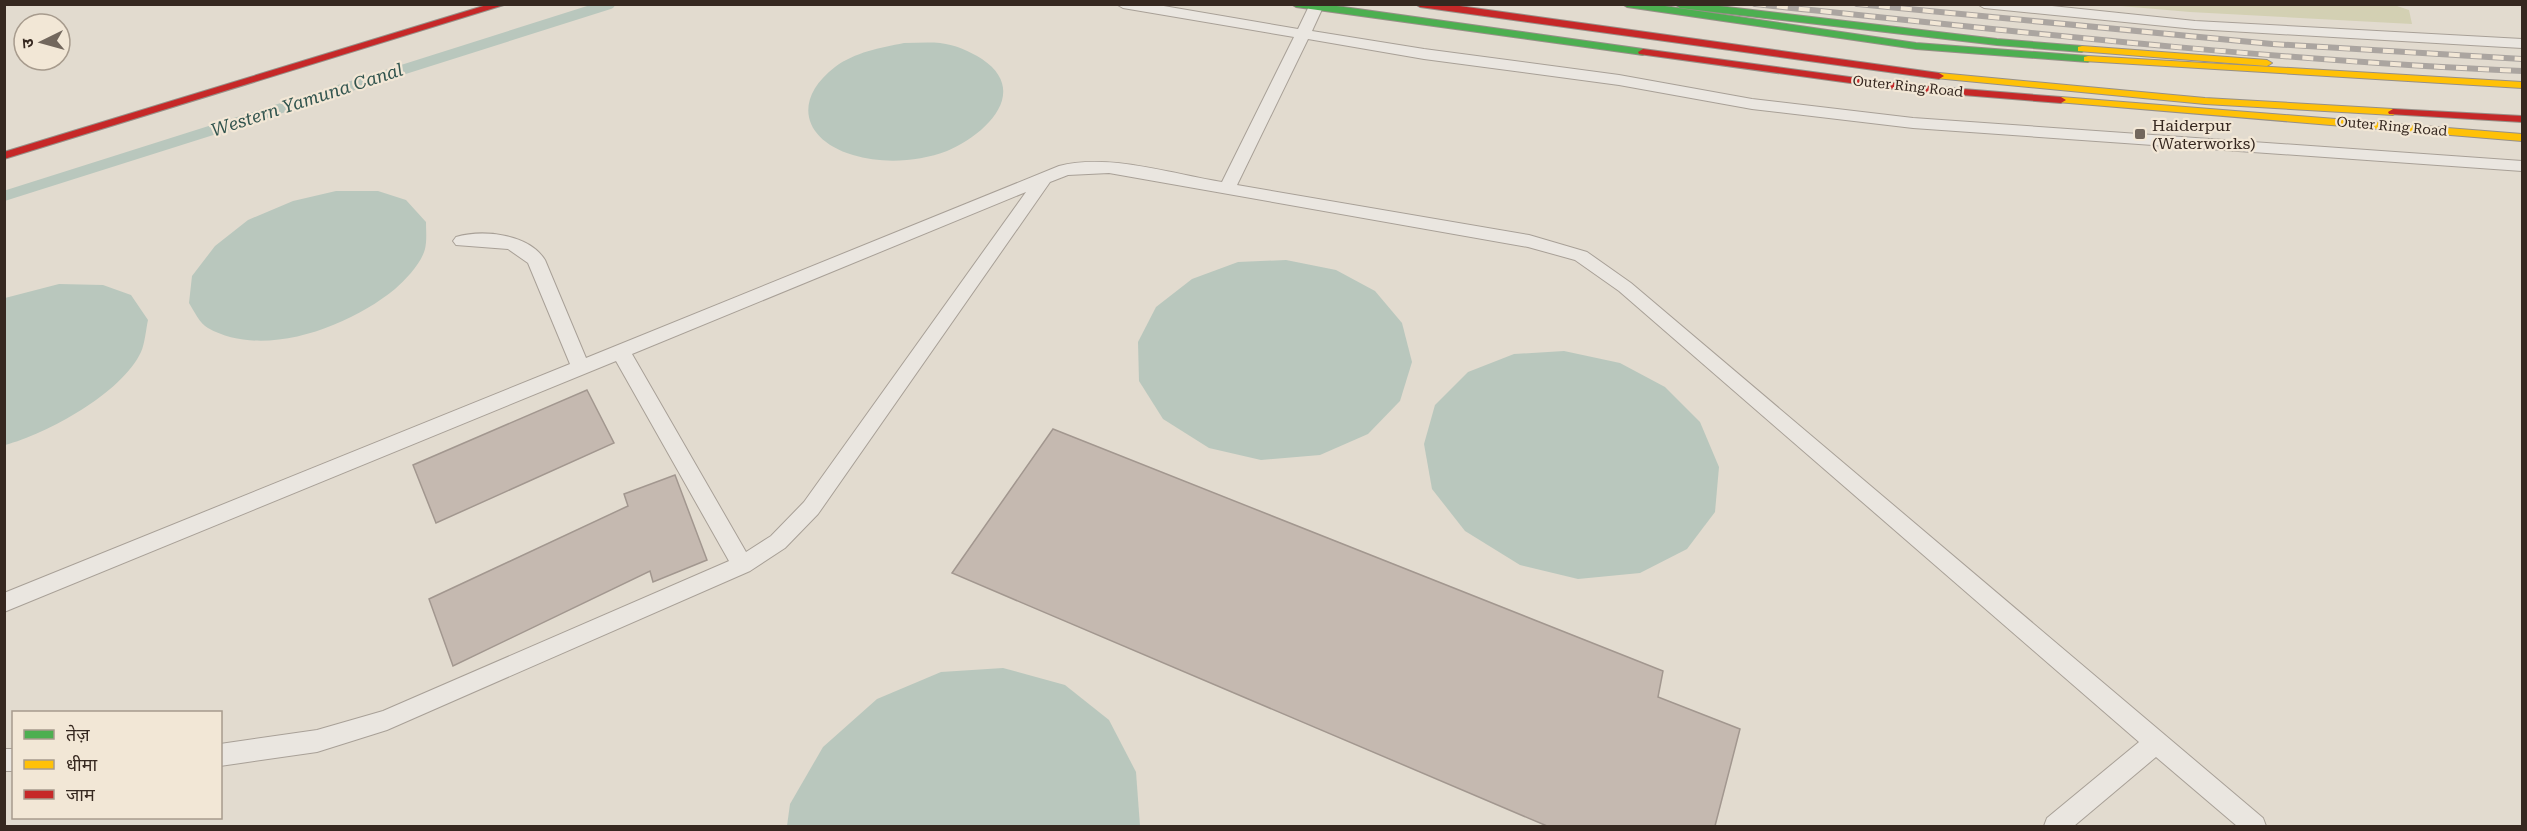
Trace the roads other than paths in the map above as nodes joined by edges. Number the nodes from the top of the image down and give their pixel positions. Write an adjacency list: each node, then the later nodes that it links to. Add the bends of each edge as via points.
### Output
1 (502, 4): 15 (main road)
2 (1123, 4): 9 (lane)
3 (1296, 4): 8 (main road, Outer Ring Road)
4 (1420, 4): 13 (main road, Outer Ring Road, via 1907,73 2205,101)
5 (1627, 4): 12 (main road, via 1916,46)
6 (1678, 4): 11 (main road, via 1997,42 2239,62)
7 (1984, 4): 10 (lane, via 2195,25)
8 (1316, 7): 9 (lane); 14 (main road, Outer Ring Road, via 1901,87)
9 (1302, 35): 16 (lane, via 1619,80 1752,104 1913,123); 18 (lane)
10 (2523, 44)
11 (2523, 78)
12 (2523, 85)
13 (2523, 119)
14 (2523, 138)
15 (4, 156)
16 (2523, 166)
17 (1042, 181): 18 (lane, via 1065,170 1088,166); 20 (lane); 22 (lane, via 811,508 778,542)
18 (1226, 190): 24 (lane, via 1529,241 1581,256 1625,287)
19 (462, 241): 21 (lane, via 516,244 528,250 536,260)
20 (621, 352): 21 (lane); 22 (lane)
21 (581, 368): 23 (lane)
22 (742, 565): 25 (lane, via 387,720 317,741)
23 (4, 603)
24 (2155, 743): 26 (lane); 27 (lane)
25 (222, 755)
26 (2056, 826)
27 (2254, 826)

